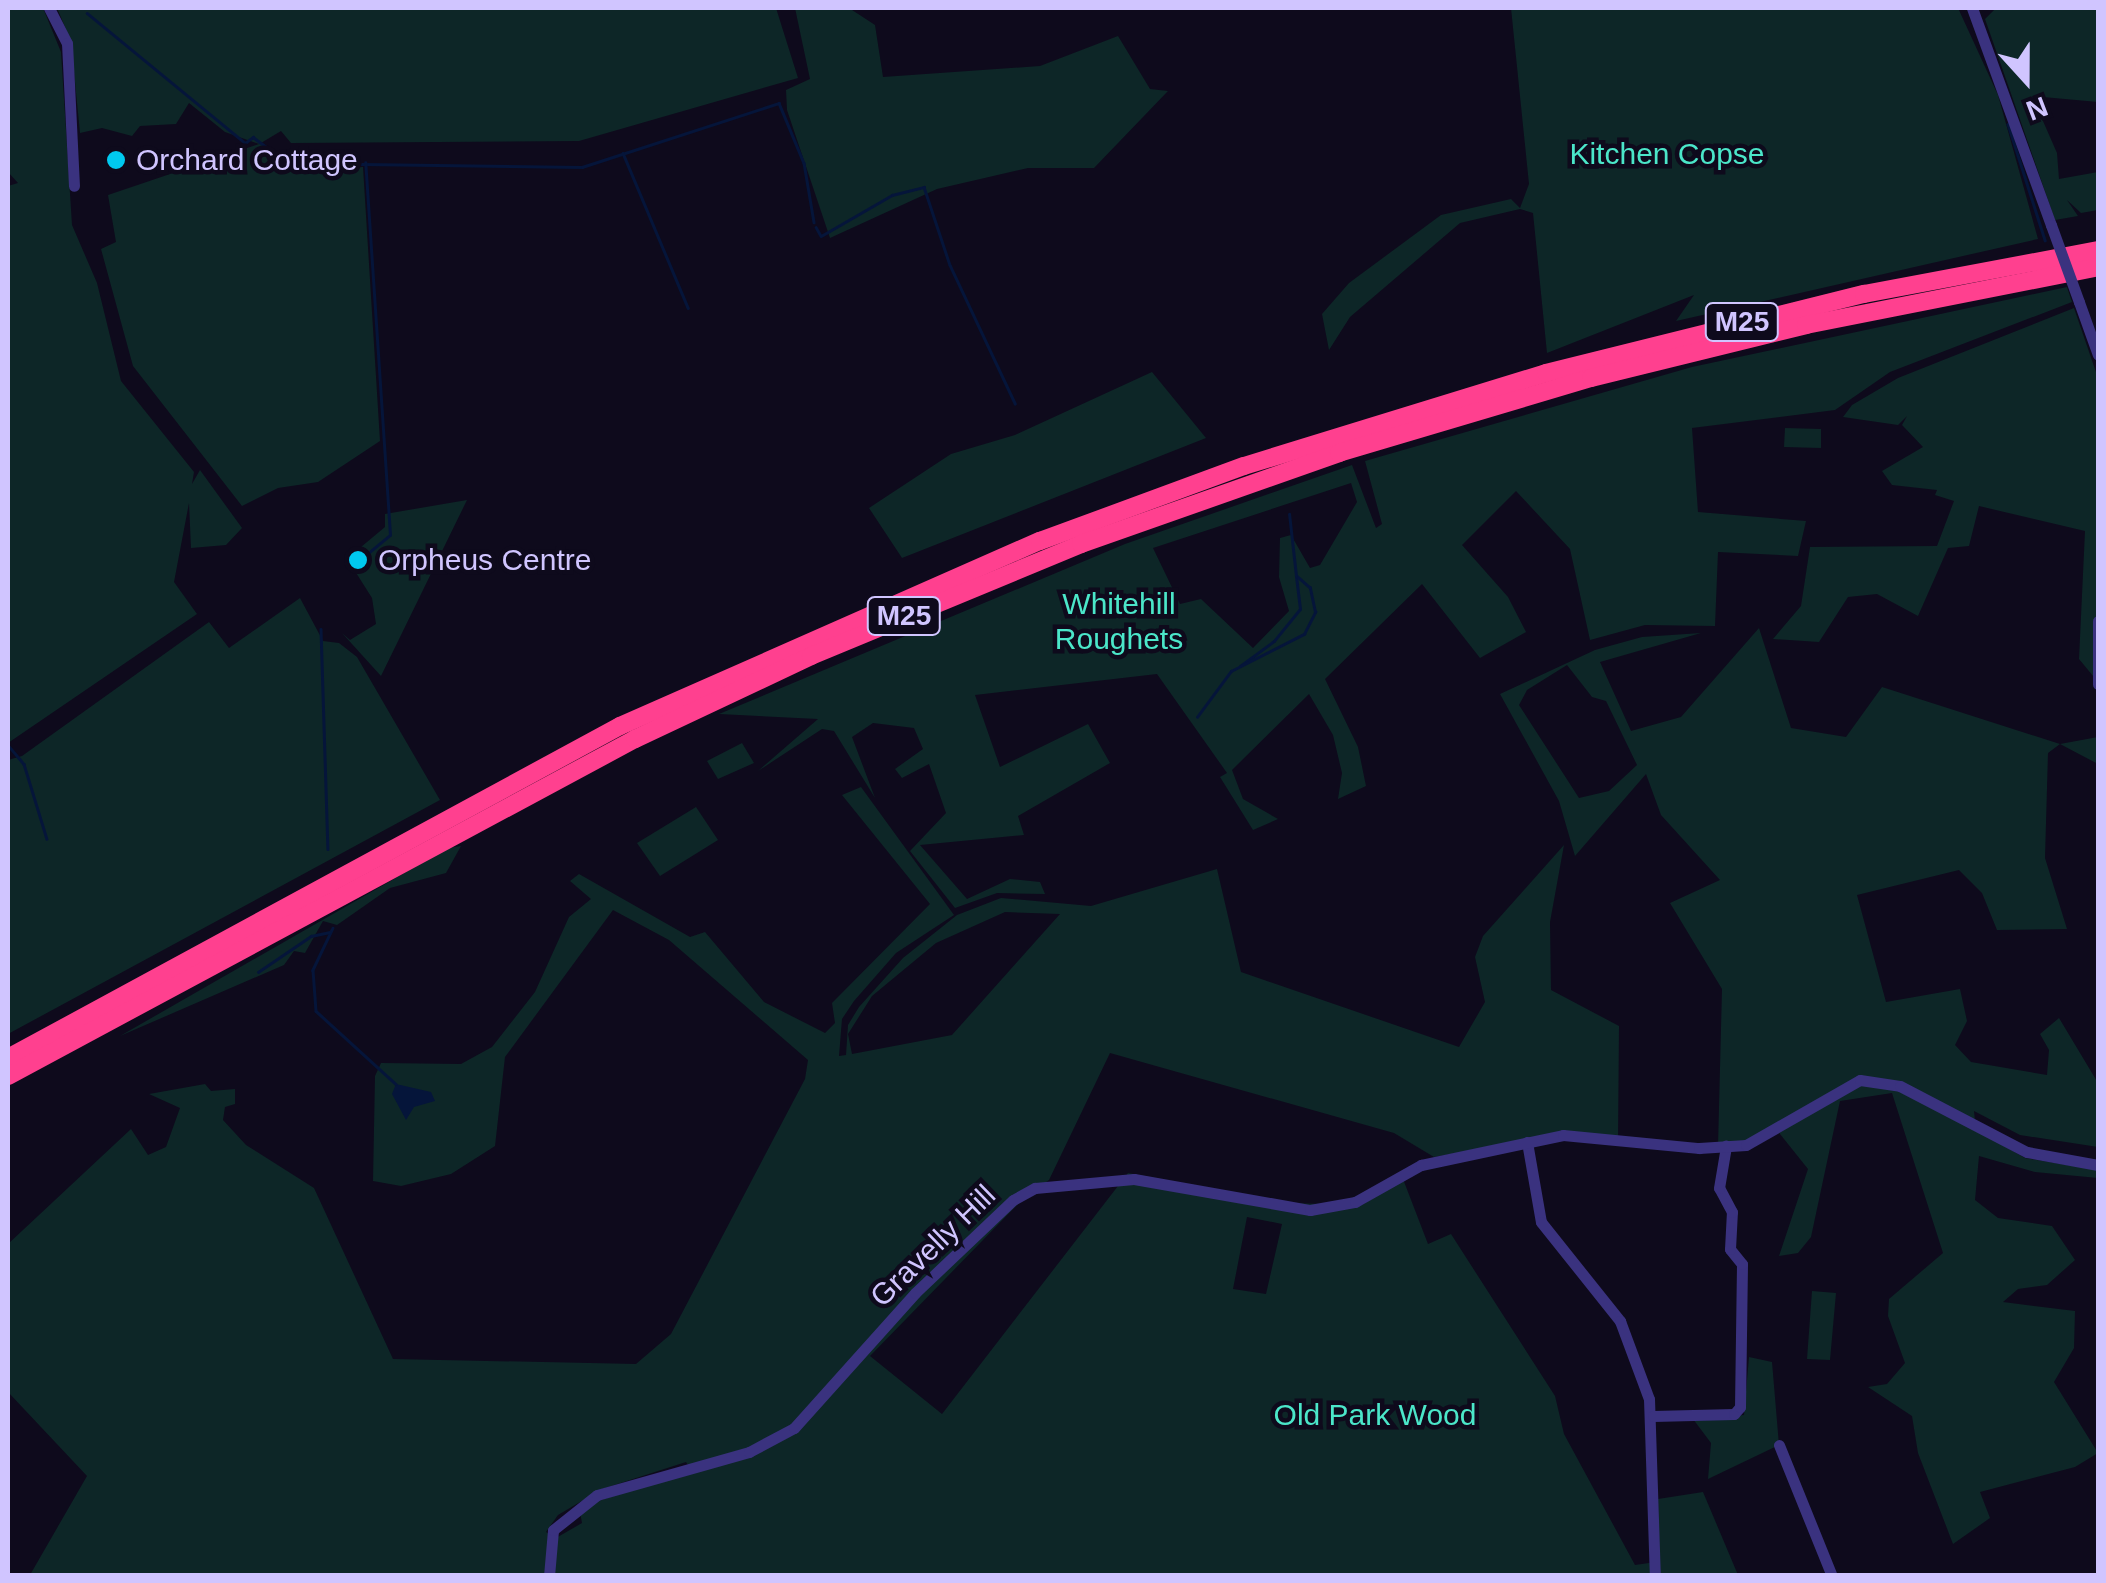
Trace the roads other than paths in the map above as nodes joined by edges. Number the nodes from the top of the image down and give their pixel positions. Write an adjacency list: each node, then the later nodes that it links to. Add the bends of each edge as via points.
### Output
1 (49, 8): 3 (street, via 67,44)
2 (1972, 8): 6 (street, bridge)
3 (74, 186)
4 (2098, 250): 9 (highway, M25, via 1864,294 1649,345 1407,414 1150,499 878,608 620,726)
5 (2098, 267): 12 (highway, M25, via 1806,325 1591,378 1324,458 1066,550 634,738)
6 (2098, 355)
7 (2098, 621): 8 (street)
8 (2098, 684)
9 (78, 1020): 10 (highway, M25); 11 (highway, M25)
10 (8, 1050)
11 (8, 1058)
12 (8, 1079)
13 (1528, 1142): 14 (street, Gravelly Hill, via 1563,1135); 16 (street, via 1540,1222 1620,1321); 18 (street, Gravelly Hill, via 1422,1165 1355,1202 1310,1210 1134,1179 1035,1188 1013,1200 915,1293 794,1428 749,1452 605,1491 564,1518 548,1538)
14 (1726, 1146): 15 (street, via 1746,1146 1860,1080 1900,1086 2027,1152); 16 (street, via 1719,1188 1732,1212 1730,1250 1742,1264 1740,1407 1734,1414)
15 (2098, 1165)
16 (1653, 1416): 19 (street)
17 (1778, 1445): 20 (street)
18 (549, 1576)
19 (1655, 1576)
20 (1832, 1576)

